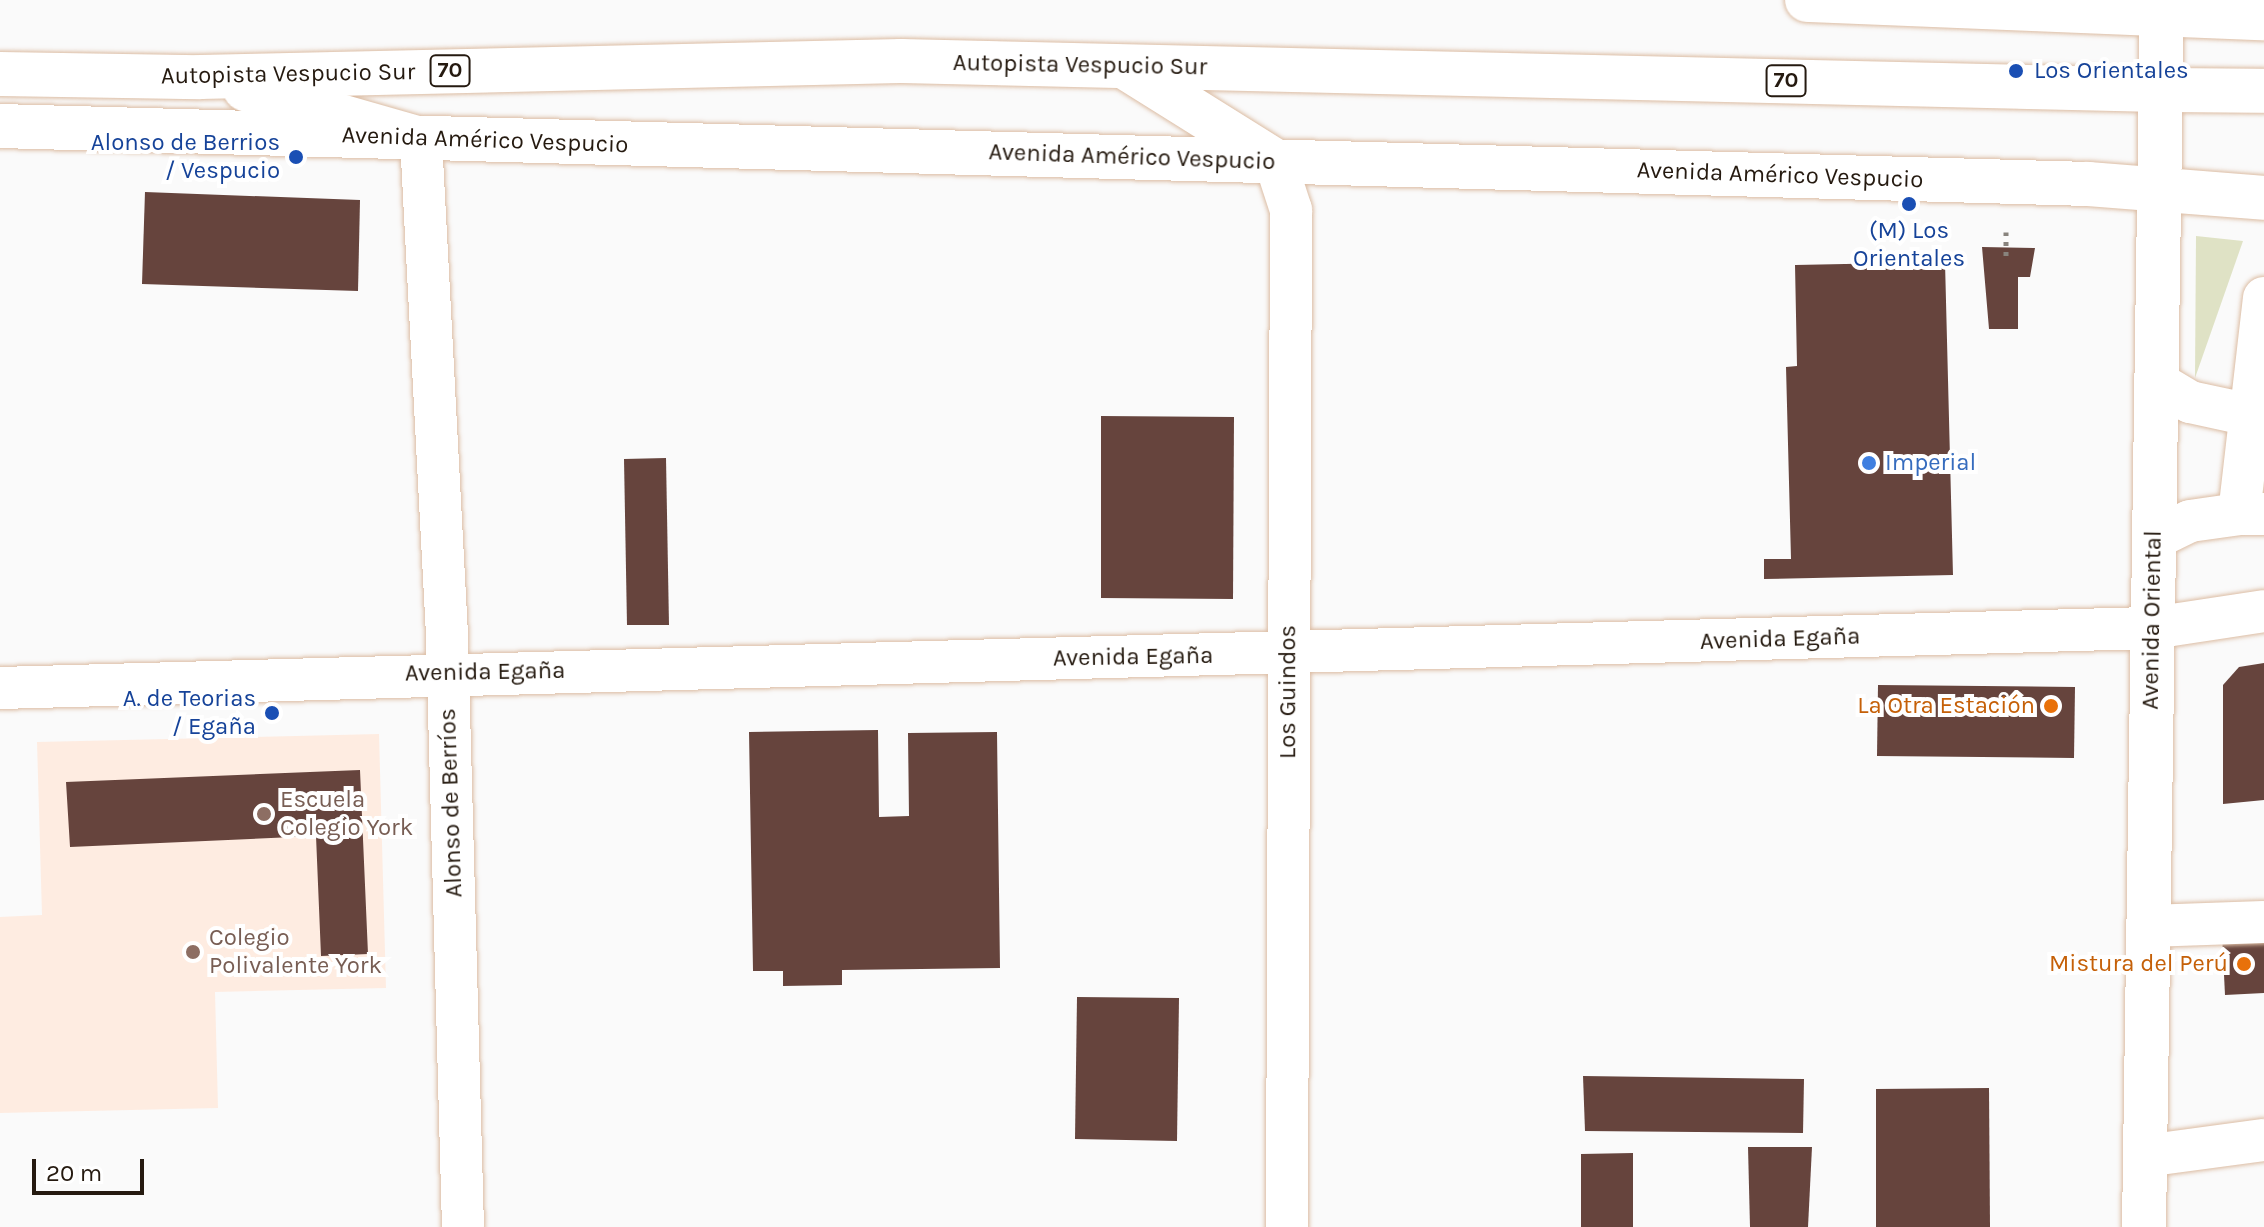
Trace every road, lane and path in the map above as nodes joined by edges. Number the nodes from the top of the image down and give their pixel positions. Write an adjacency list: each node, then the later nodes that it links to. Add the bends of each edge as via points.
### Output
1 (1807, 0): 2 (main road)
2 (2162, 6): 3 (main road); 7 (main road, Avenida Oriental)
3 (2264, 18)
4 (1122, 66): 6 (main road, Autopista Vespucio Sur / 70, via 684,62); 7 (main road, Autopista Vespucio Sur / 70); 11 (main road)
5 (0, 74): 6 (main road, Autopista Vespucio Sur / 70)
6 (200, 77): 10 (main road)
7 (2159, 90): 8 (main road, 70); 12 (main road, Avenida Oriental)
8 (2264, 91)
9 (0, 126): 10 (main road, Avenida Américo Vespucio)
10 (421, 139): 11 (main road, Avenida Américo Vespucio); 24 (street, Alonso de Berríos)
11 (1275, 161): 12 (main road, Avenida Américo Vespucio); 23 (street, Los Guindos, via 1291,210)
12 (2156, 189): 13 (main road, Avenida Américo Vespucio); 17 (main road, Avenida Oriental)
13 (2264, 198)
14 (2006, 232): 15 (path)
15 (2006, 260)
16 (2264, 298): 18 (street)
17 (2155, 381): 18 (street, via 2190,402); 20 (main road, Avenida Oriental)
18 (2250, 415): 19 (street)
19 (2251, 514): 20 (street, via 2190,521)
20 (2153, 539): 22 (main road, Avenida Oriental)
21 (2264, 611): 22 (street, Avenida Egaña)
22 (2152, 628): 23 (street, Avenida Egaña); 27 (main road, Avenida Oriental)
23 (1288, 653): 24 (street, Avenida Egaña); 31 (street, Los Guindos)
24 (448, 673): 25 (street, Avenida Egaña); 30 (street, Alonso de Berríos)
25 (0, 688)
26 (2264, 922): 27 (street)
27 (2148, 926): 29 (main road, Avenida Oriental)
28 (2264, 1140): 29 (street)
29 (2145, 1156): 32 (main road, Avenida Oriental)
30 (463, 1227)
31 (1287, 1227)
32 (2144, 1227)

